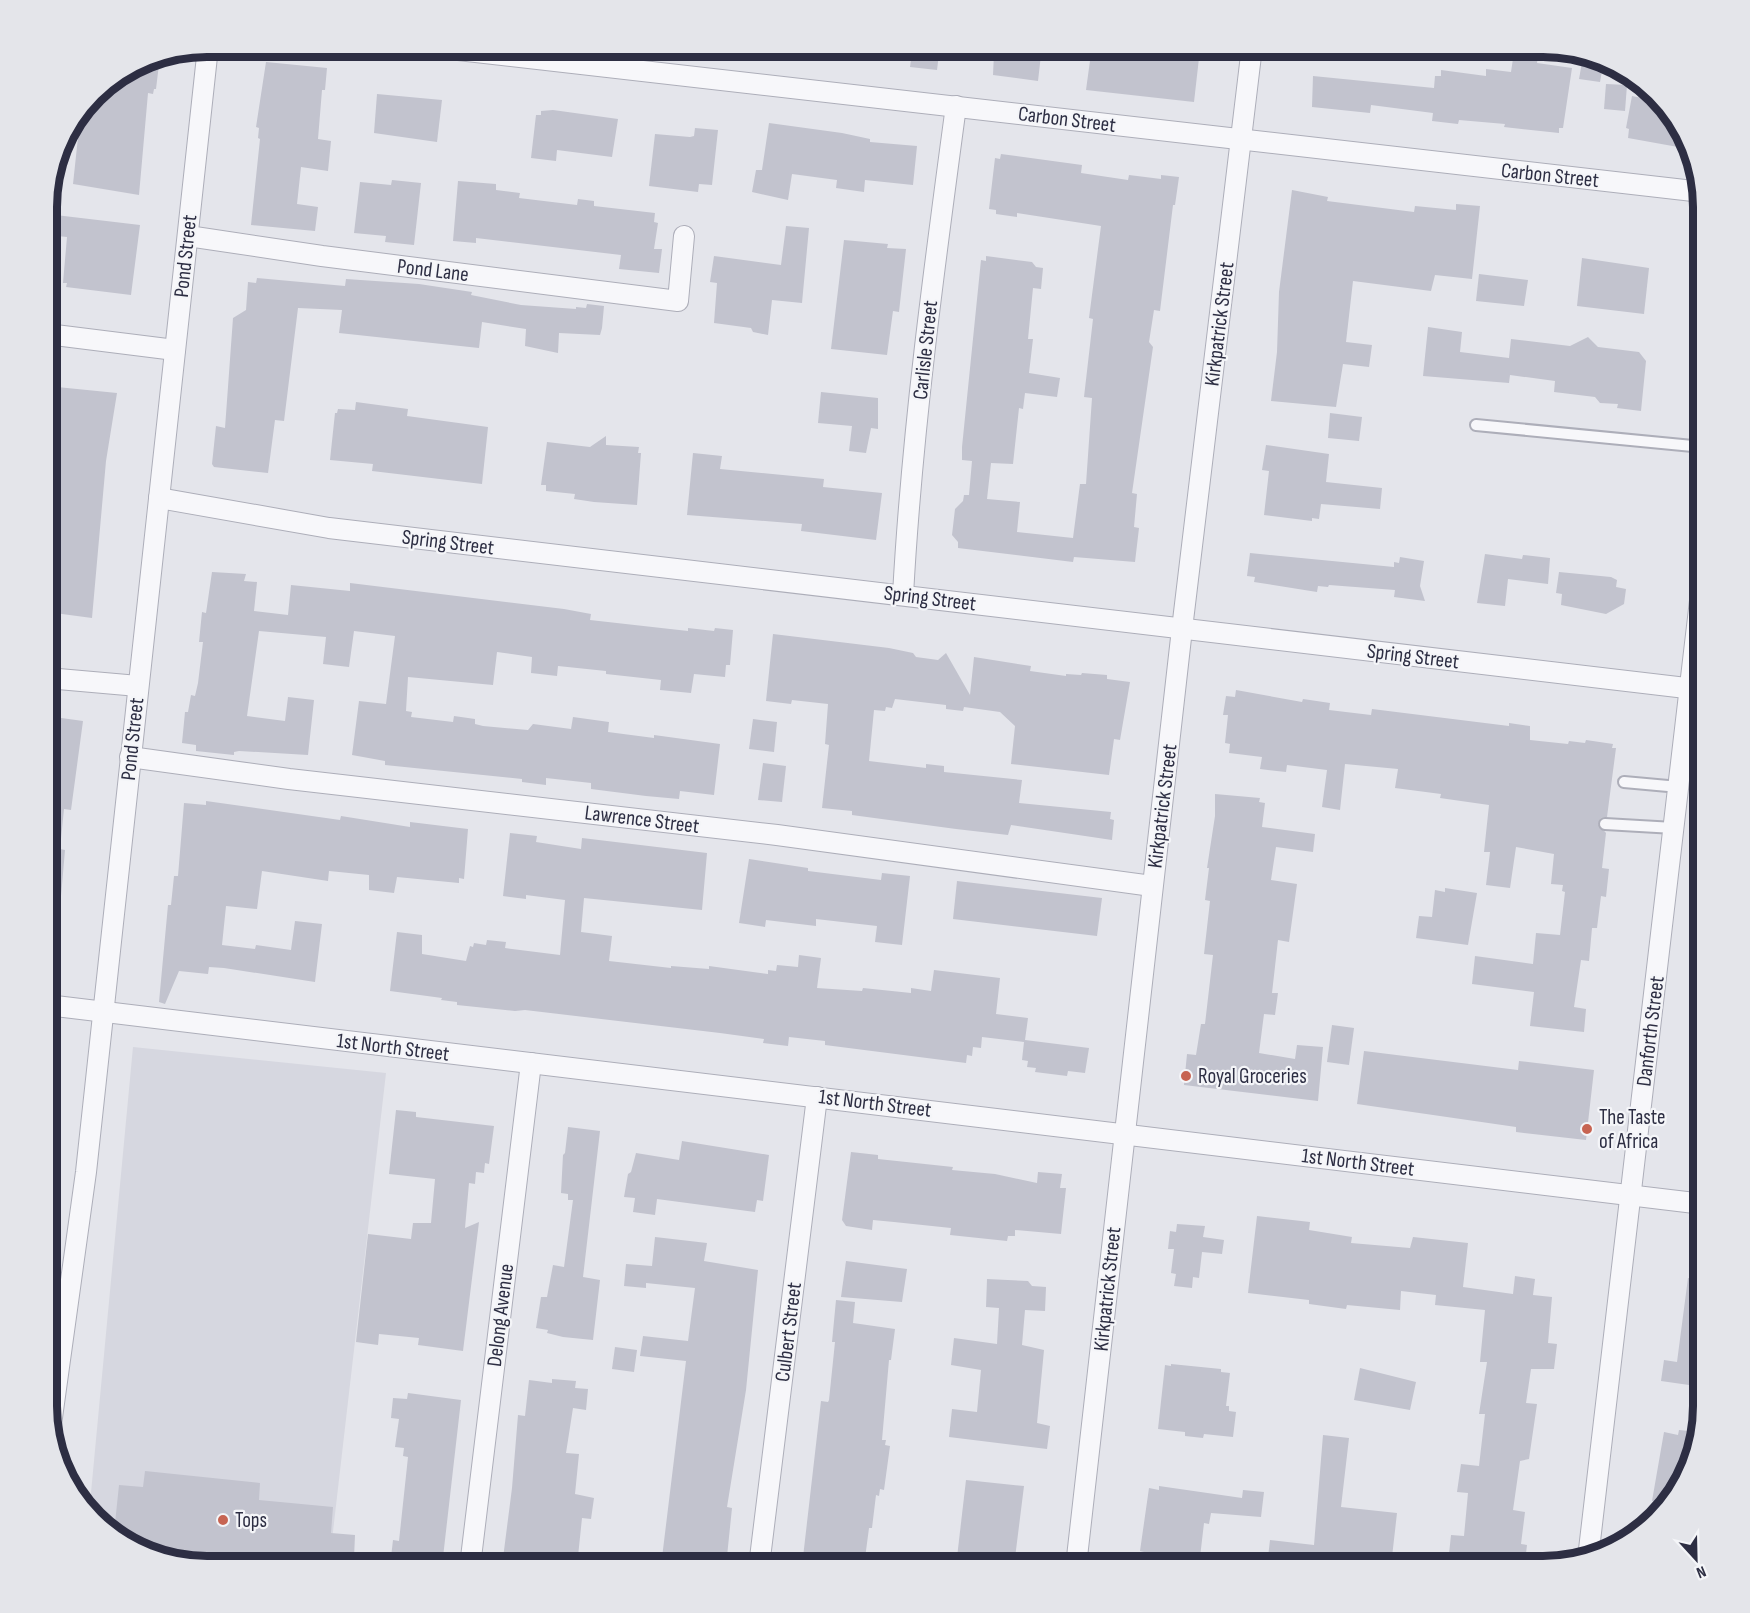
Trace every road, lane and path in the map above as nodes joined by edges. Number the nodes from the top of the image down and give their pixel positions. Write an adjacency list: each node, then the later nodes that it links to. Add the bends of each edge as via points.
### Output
1 (207, 57): 7 (street, Pond Street)
2 (528, 57): 4 (street, Carbon Street)
3 (1251, 57): 5 (street, Kirkpatrick Street)
4 (956, 106): 5 (street, Carbon Street); 14 (street, Carlisle Street, via 927,327)
5 (1241, 140): 6 (street, Carbon Street); 15 (street, Kirkpatrick Street)
6 (1692, 191)
7 (188, 236): 8 (street, Pond Lane, via 678,302); 10 (street, Pond Street)
8 (684, 236)
9 (57, 335): 10 (street)
10 (175, 350): 13 (street, Pond Street)
11 (1476, 425): 12 (lane)
12 (1693, 446)
13 (159, 498): 14 (street, Spring Street, via 329,528); 17 (street, Pond Street)
14 (903, 595): 15 (street, Spring Street)
15 (1182, 629): 18 (street, Spring Street); 25 (street, Kirkpatrick Street)
16 (57, 679): 17 (street)
17 (138, 686): 20 (street, Pond Street)
18 (1693, 689)
19 (1693, 711): 22 (street, Danforth Street)
20 (130, 757): 25 (street, Lawrence Street, via 777,835); 27 (street, Pond Street)
21 (1624, 782): 22 (lane)
22 (1679, 787): 24 (street, Danforth Street)
23 (1605, 824): 24 (lane)
24 (1674, 828): 31 (street, Danforth Street)
25 (1152, 886): 30 (street, Kirkpatrick Street)
26 (57, 1006): 27 (street, 1st North Street)
27 (103, 1013): 28 (street, 1st North Street); 33 (street, Pond Street, via 86,1172)
28 (531, 1063): 29 (street, 1st North Street); 35 (street, Delong Avenue)
29 (817, 1097): 30 (street, 1st North Street); 36 (street, Culbert Street)
30 (1125, 1133): 31 (street, 1st North Street); 37 (street, Kirkpatrick Street)
31 (1631, 1196): 32 (street, 1st North Street); 34 (street, Danforth Street)
32 (1693, 1203)
33 (57, 1341)
34 (1589, 1548)
35 (471, 1556)
36 (760, 1556)
37 (1077, 1556)

